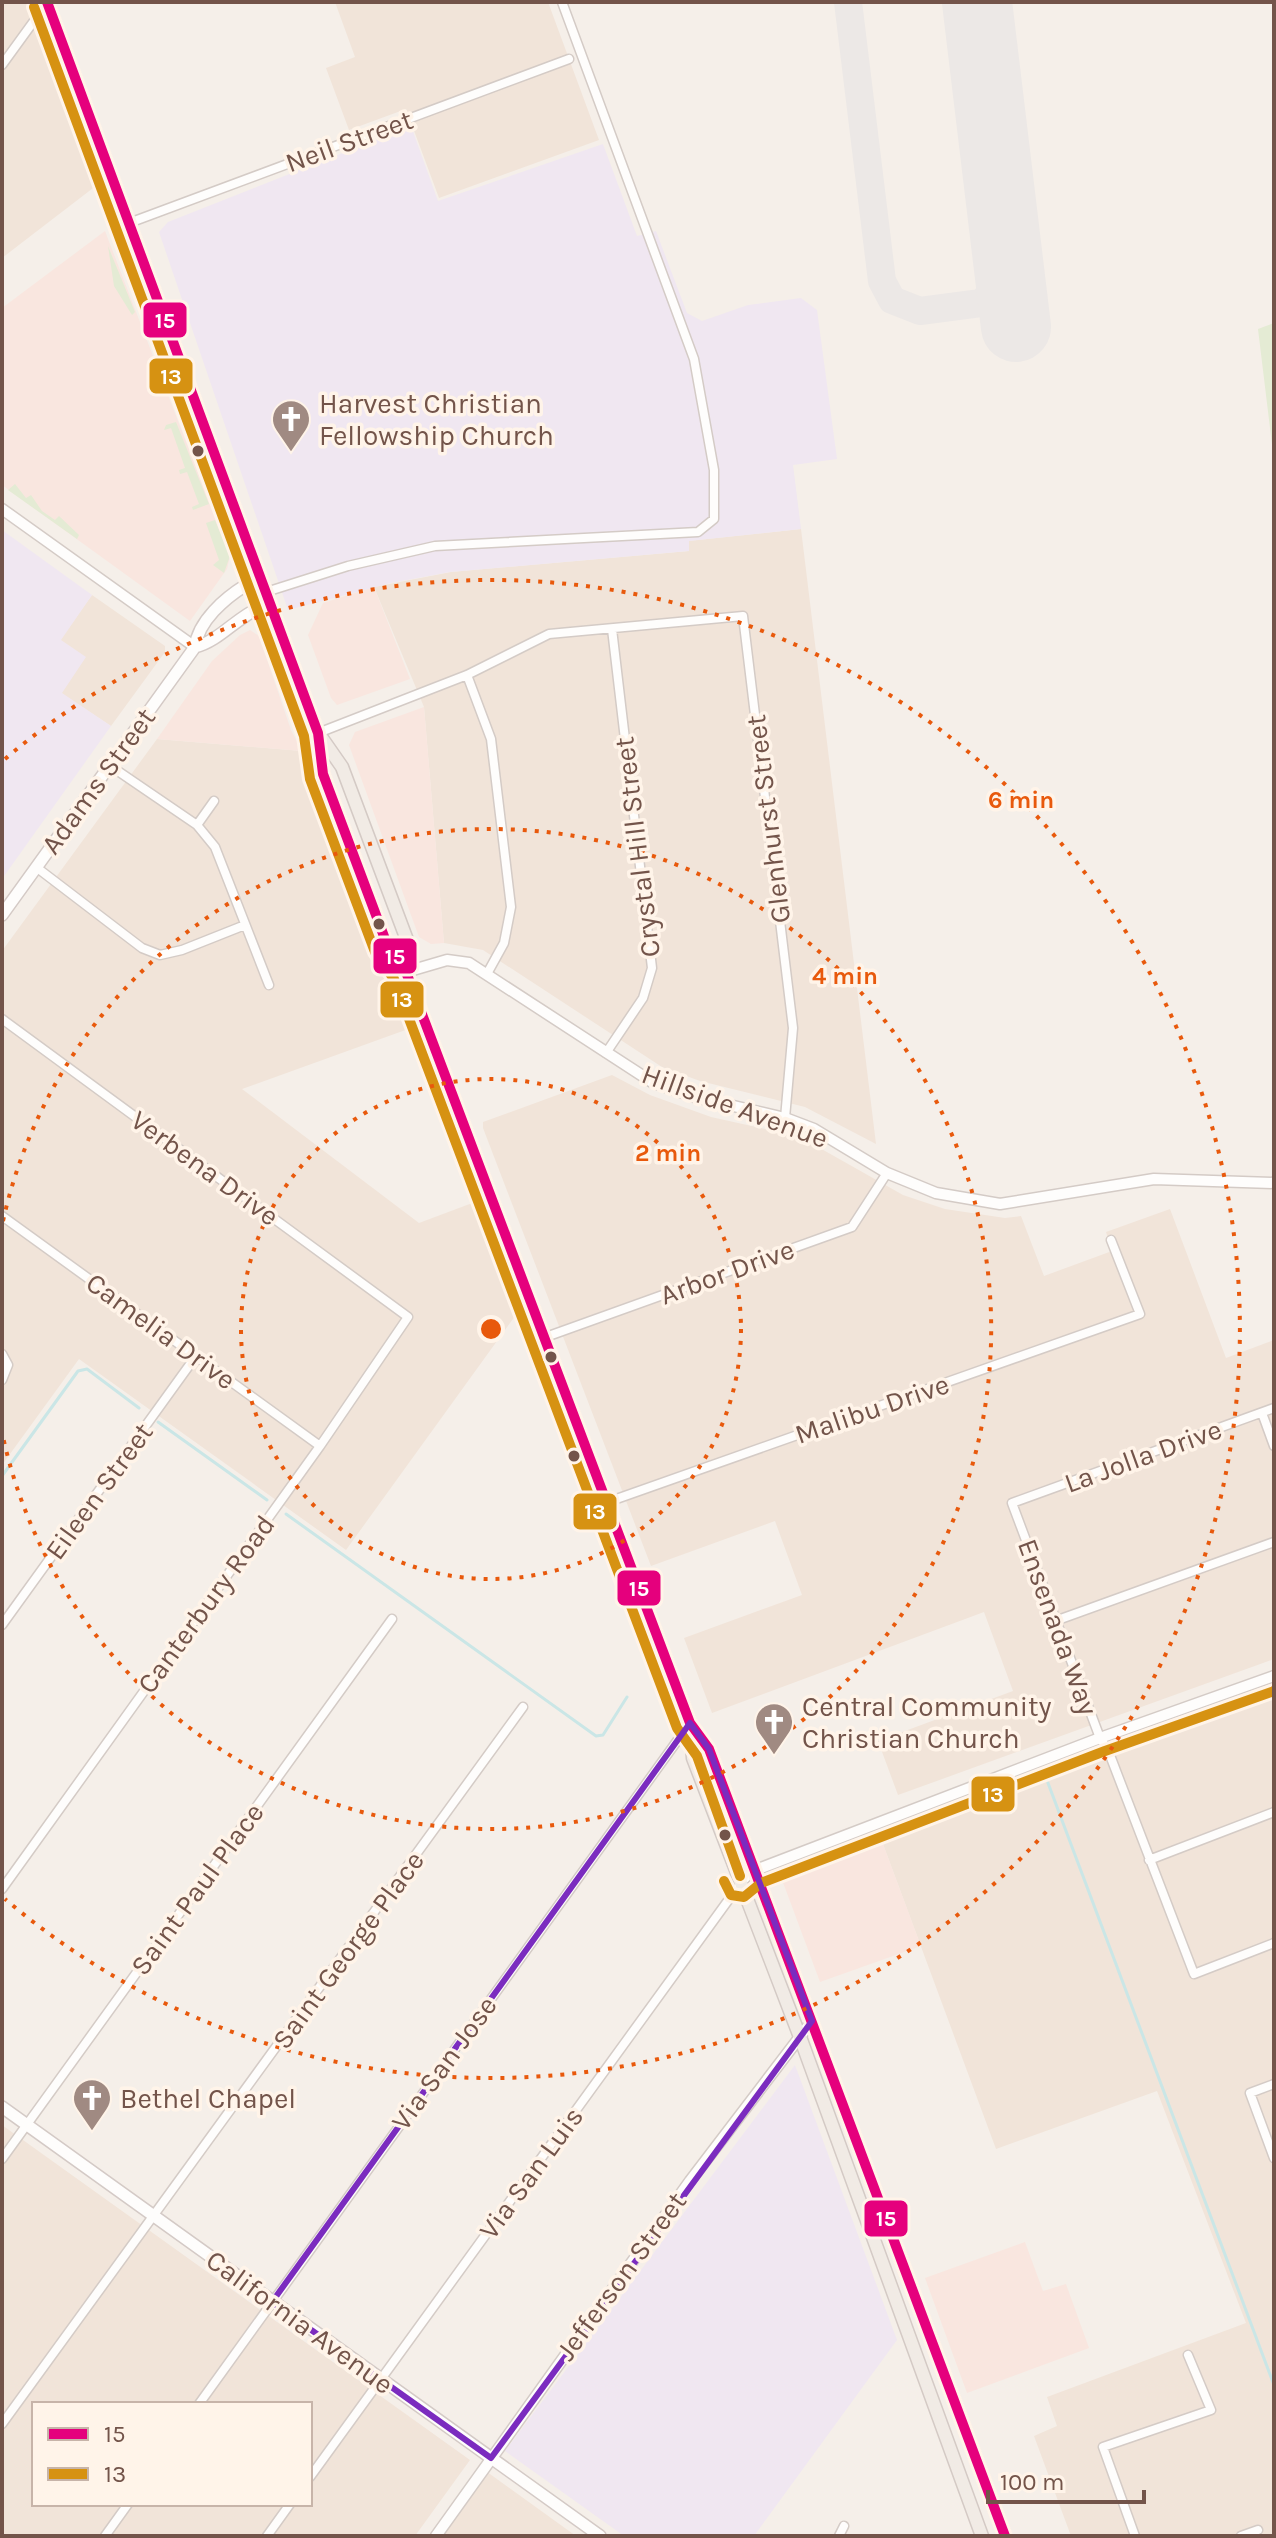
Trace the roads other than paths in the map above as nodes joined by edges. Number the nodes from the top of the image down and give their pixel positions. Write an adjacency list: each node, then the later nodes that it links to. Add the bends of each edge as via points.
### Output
1 (47, 2): 4 (street); 5 (main road)
2 (562, 2): 7 (street, via 694,359 714,470 714,519 698,532 435,546)
3 (569, 59): 5 (street, Neil Street)
4 (2, 65)
5 (129, 223): 7 (main road)
6 (2, 509): 9 (street)
7 (266, 592): 9 (main road, Adams Street, via 259,608 240,616 206,645); 9 (main road, Adams Street, via 246,585 225,598 204,624); 11 (main road)
8 (612, 629): 10 (street, via 549,634); 22 (street, Crystal Hill Street, via 652,968 643,998); 23 (street, Glenhurst Street, via 743,616 793,1028)
9 (195, 647): 12 (main road, Adams Street)
10 (467, 675): 11 (street); 19 (street, via 491,739 511,907 504,943)
11 (318, 733): 18 (main road, via 323,774 388,947); 18 (main road, via 342,767 407,940)
12 (109, 765): 14 (street); 15 (main road, Adams Street)
13 (214, 801): 14 (street)
14 (197, 825): 17 (street, via 215,847)
15 (36, 867): 16 (main road, Adams Street); 17 (street, via 142,948 160,955)
16 (2, 915)
17 (245, 925): 20 (street)
18 (406, 972): 19 (street, Hillside Avenue, via 458,960); 29 (main road)
19 (488, 972): 22 (street, Hillside Avenue)
20 (269, 985)
21 (2, 1019): 28 (street, Verbena Drive)
22 (606, 1053): 23 (street, Hillside Avenue, via 673,1090)
23 (785, 1118): 24 (street, Hillside Avenue, via 814,1129)
24 (887, 1173): 25 (street, Hillside Avenue, via 936,1193 1000,1204 1154,1179); 29 (street, Arbor Drive, via 852,1227)
25 (1274, 1183)
26 (2, 1216): 31 (street, Camelia Drive)
27 (1111, 1240): 38 (street, Malibu Drive, via 1140,1314)
28 (408, 1317): 35 (street, Canterbury Road)
29 (543, 1338): 38 (main road)
30 (2, 1354): 32 (street, via 8,1365)
31 (196, 1356): 35 (street, Camelia Drive); 42 (street, Eileen Street)
32 (2, 1380)
33 (1274, 1408): 34 (street, La Jolla Drive)
34 (1262, 1413): 36 (street); 37 (street, La Jolla Drive)
35 (320, 1446): 51 (street, Canterbury Road)
36 (1274, 1446)
37 (1012, 1503): 41 (street, Ensenada Way)
38 (604, 1504): 45 (main road)
39 (1274, 1542): 41 (street)
40 (392, 1619): 59 (street, Saint Paul Place)
41 (1055, 1621): 46 (street, Ensenada Way)
42 (2, 1625)
43 (1274, 1676): 46 (street)
44 (523, 1707): 62 (street, Saint George Place)
45 (690, 1723): 49 (main road, via 709,1749); 50 (main road, via 693,1758); 63 (street, Via San Jose)
46 (1100, 1738): 48 (street, Ensenada Way); 49 (street)
47 (1274, 1812): 48 (street)
48 (1149, 1860): 52 (street, Ensenada Way, via 1194,1974)
49 (753, 1871): 50 (street, Via San Luis); 53 (main road)
50 (740, 1884): 54 (main road); 65 (street, Via San Luis)
51 (2, 1889)
52 (1274, 1943)
53 (812, 2021): 54 (street, Jefferson Street); 80 (main road)
54 (800, 2037): 55 (street, Jefferson Street); 56 (main road)
55 (783, 2059): 56 (street, via 796,2055); 68 (street, Jefferson Street)
56 (812, 2070): 79 (main road)
57 (1274, 2084): 60 (street, via 1250,2093)
58 (2, 2107): 59 (main road, California Avenue)
59 (27, 2125): 61 (street, Saint Paul Place); 62 (main road, California Avenue)
60 (1274, 2158)
61 (2, 2159)
62 (155, 2216): 63 (main road, California Avenue); 67 (street, Saint George Place)
63 (272, 2302): 65 (main road, California Avenue); 66 (street, Via San Jose)
64 (1188, 2355): 81 (street, via 1211,2410 1103,2447)
65 (380, 2380): 68 (main road, California Avenue); 69 (street, Via San Luis)
66 (200, 2402)
67 (2, 2424)
68 (491, 2458): 76 (street, Jefferson Street); 77 (main road, California Avenue)
69 (312, 2474)
70 (127, 2506): 74 (street)
71 (289, 2506): 75 (street)
72 (844, 2526): 78 (street)
73 (1258, 2530): 82 (street)
74 (105, 2536)
75 (267, 2536)
76 (436, 2536)
77 (600, 2536)
78 (839, 2536)
79 (982, 2536)
80 (1005, 2536)
81 (1135, 2536)
82 (1241, 2536)

